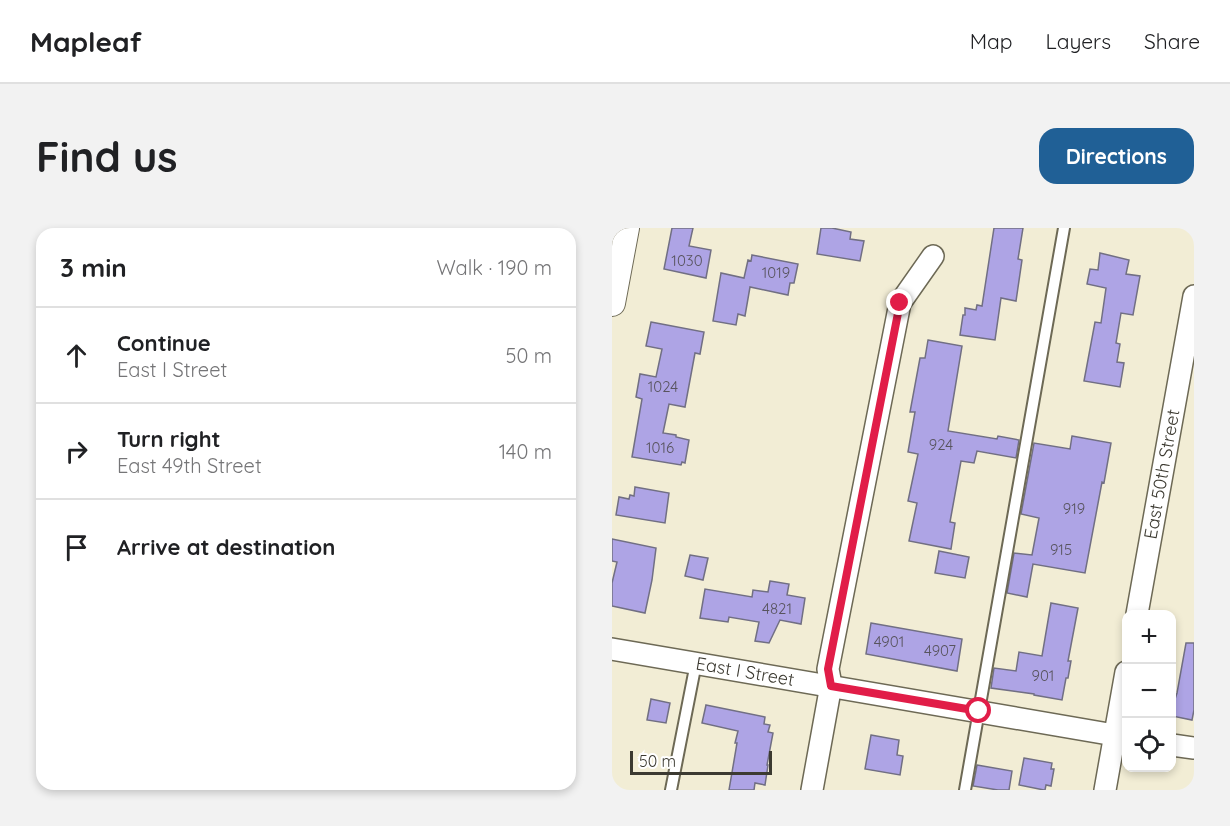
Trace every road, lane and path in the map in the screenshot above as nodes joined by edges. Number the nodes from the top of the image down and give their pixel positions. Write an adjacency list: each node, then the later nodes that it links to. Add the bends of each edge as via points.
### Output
1 (626, 228): 5 (street)
2 (1064, 228): 10 (lane)
3 (933, 256): 9 (street, via 900,303 828,669)
4 (1194, 296): 6 (street, East 50th Street)
5 (612, 303)
6 (1138, 610)
7 (612, 649): 8 (street, East I Street)
8 (696, 663): 9 (street, East I Street); 15 (lane)
9 (831, 686): 10 (street, East I Street); 16 (street)
10 (979, 711): 12 (street, East I Street); 17 (lane)
11 (1122, 718): 12 (street)
12 (1121, 736): 18 (street)
13 (1176, 746): 14 (street)
14 (1194, 748)
15 (671, 790)
16 (812, 790)
17 (965, 790)
18 (1105, 790)

